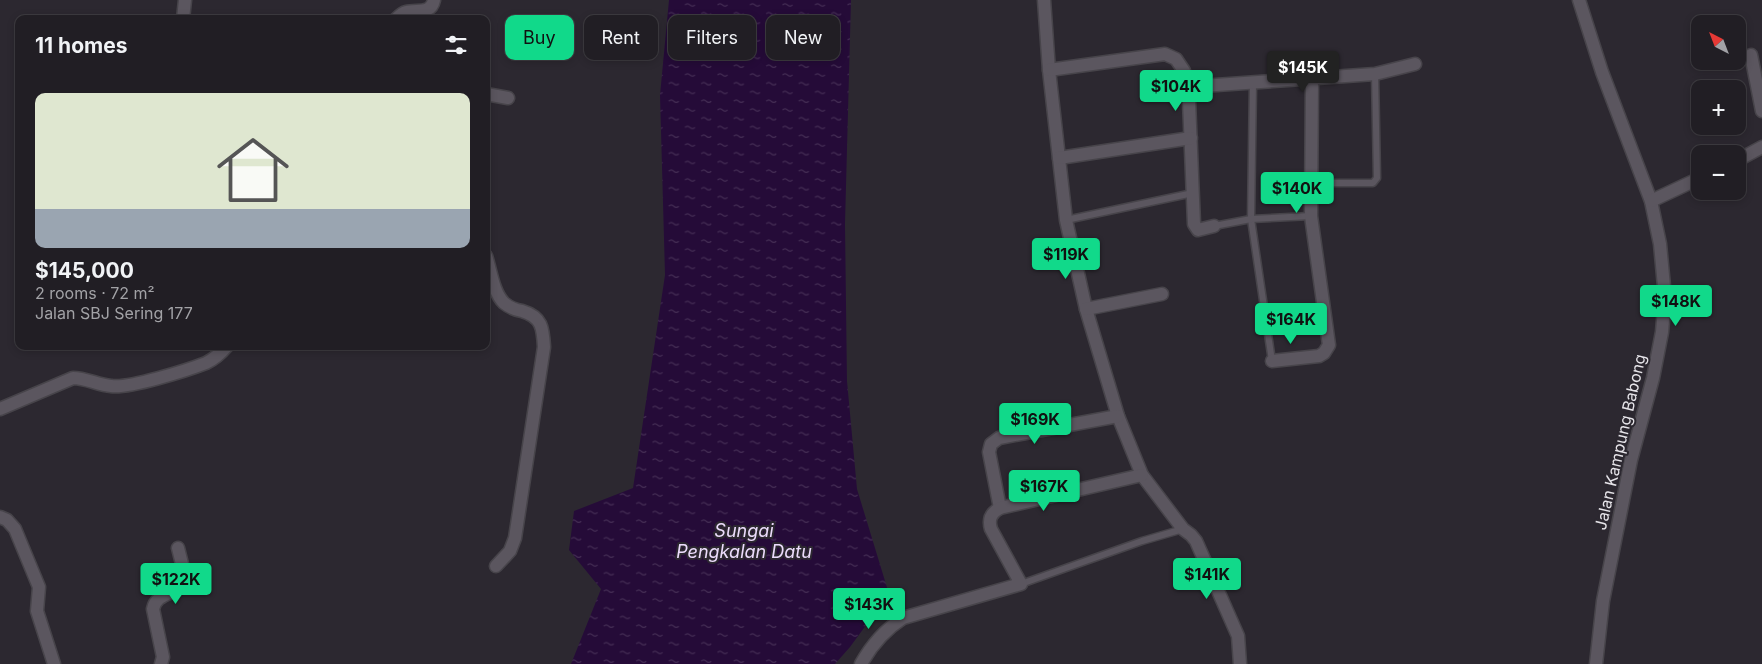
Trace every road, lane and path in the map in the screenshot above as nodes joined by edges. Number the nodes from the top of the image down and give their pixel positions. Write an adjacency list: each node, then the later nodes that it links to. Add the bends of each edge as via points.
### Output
1 (185, 0): 5 (street)
2 (434, 0): 6 (street, via 428,10)
3 (1044, 0): 9 (street)
4 (1579, 0): 24 (street, Jalan Kampung Babong, via 1602,72)
5 (183, 15)
6 (401, 15)
7 (1751, 55): 16 (street)
8 (1415, 64): 10 (street)
9 (1049, 70): 13 (street, via 1165,54 1181,64); 20 (street)
10 (1375, 74): 11 (street); 22 (lane, via 1377,178 1373,183)
11 (1312, 78): 12 (street); 25 (street)
12 (1253, 82): 13 (street); 26 (lane)
13 (1187, 87): 17 (street)
14 (490, 95): 15 (street)
15 (508, 98)
16 (1762, 112)
17 (1191, 138): 20 (street); 23 (street)
18 (1762, 147): 19 (street)
19 (1746, 156)
20 (1059, 158): 27 (street)
21 (1691, 182): 24 (street)
22 (1332, 183)
23 (1194, 193): 27 (lane); 28 (street, via 1195,228 1202,230)
24 (1652, 201): 47 (street, Jalan Kampung Babong, via 1665,297 1662,332 1615,534 1602,601)
25 (1311, 216): 26 (lane); 33 (street, via 1329,345 1319,356)
26 (1251, 219): 28 (lane); 33 (lane)
27 (1066, 220): 31 (street)
28 (1214, 226)
29 (490, 269): 41 (street, via 497,293 504,302 539,321 544,347 515,538 510,551)
30 (1162, 294): 31 (street)
31 (1086, 309): 35 (street)
32 (224, 350): 34 (street, via 207,362 123,386 73,378)
33 (1272, 361)
34 (0, 409)
35 (1118, 416): 36 (street); 37 (street, via 999,438 991,444 989,452)
36 (1142, 475): 37 (street); 39 (street)
37 (1000, 508): 42 (street, via 991,516 989,523)
38 (0, 517): 44 (street, via 15,529 39,587 37,611)
39 (1183, 530): 42 (lane, via 1142,541); 46 (street, via 1196,541 1238,636)
40 (178, 548): 45 (street, via 184,572 183,584 158,598 153,608 163,657)
41 (496, 566)
42 (1021, 584): 43 (street, via 903,618)
43 (864, 659)
44 (54, 664)
45 (161, 664)
46 (1240, 664)
47 (1596, 664)

